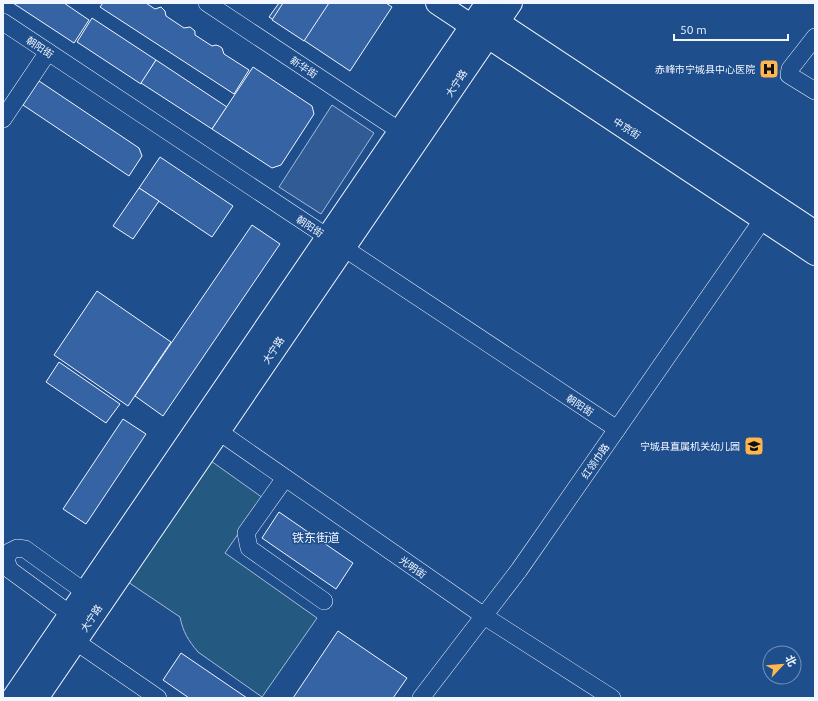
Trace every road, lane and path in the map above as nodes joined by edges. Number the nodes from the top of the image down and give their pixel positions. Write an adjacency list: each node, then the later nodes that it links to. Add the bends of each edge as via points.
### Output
1 (207, 3): 10 (street, 新华街)
2 (438, 3): 4 (main road, 中京街)
3 (511, 3): 4 (main road, 大宁路)
4 (483, 17): 10 (main road, 大宁路); 11 (main road, 中京街); 12 (main road, 中京街); 13 (main road, 大宁路)
5 (3, 22): 7 (street, 朝阳街)
6 (815, 37): 8 (street, via 790,69 789,74)
7 (48, 52): 9 (street); 13 (street, 朝阳街)
8 (815, 92)
9 (3, 120)
10 (400, 131): 13 (main road, 大宁路)
11 (763, 219): 14 (main road, 中京街); 15 (street, 红领巾路)
12 (815, 232)
13 (335, 242): 15 (street, 朝阳街); 16 (main road, 大宁路); 19 (main road, 大宁路)
14 (815, 254)
15 (617, 429): 22 (street, 红领巾路)
16 (218, 431): 17 (street, 光明街); 23 (main road, 大宁路)
17 (285, 478): 20 (street, via 246,533 247,543 249,548); 22 (street, 光明街)
18 (6, 552): 19 (street, via 17,548 26,549); 21 (street, via 10,570)
19 (85, 592): 21 (main road, 大宁路)
20 (324, 602)
21 (70, 614): 24 (main road, 大宁路)
22 (484, 616): 27 (street, 红领巾路); 28 (street, 光明街)
23 (75, 642): 25 (main road, 大宁路); 26 (street)
24 (13, 698)
25 (37, 698)
26 (158, 698)
27 (422, 698)
28 (612, 698)

